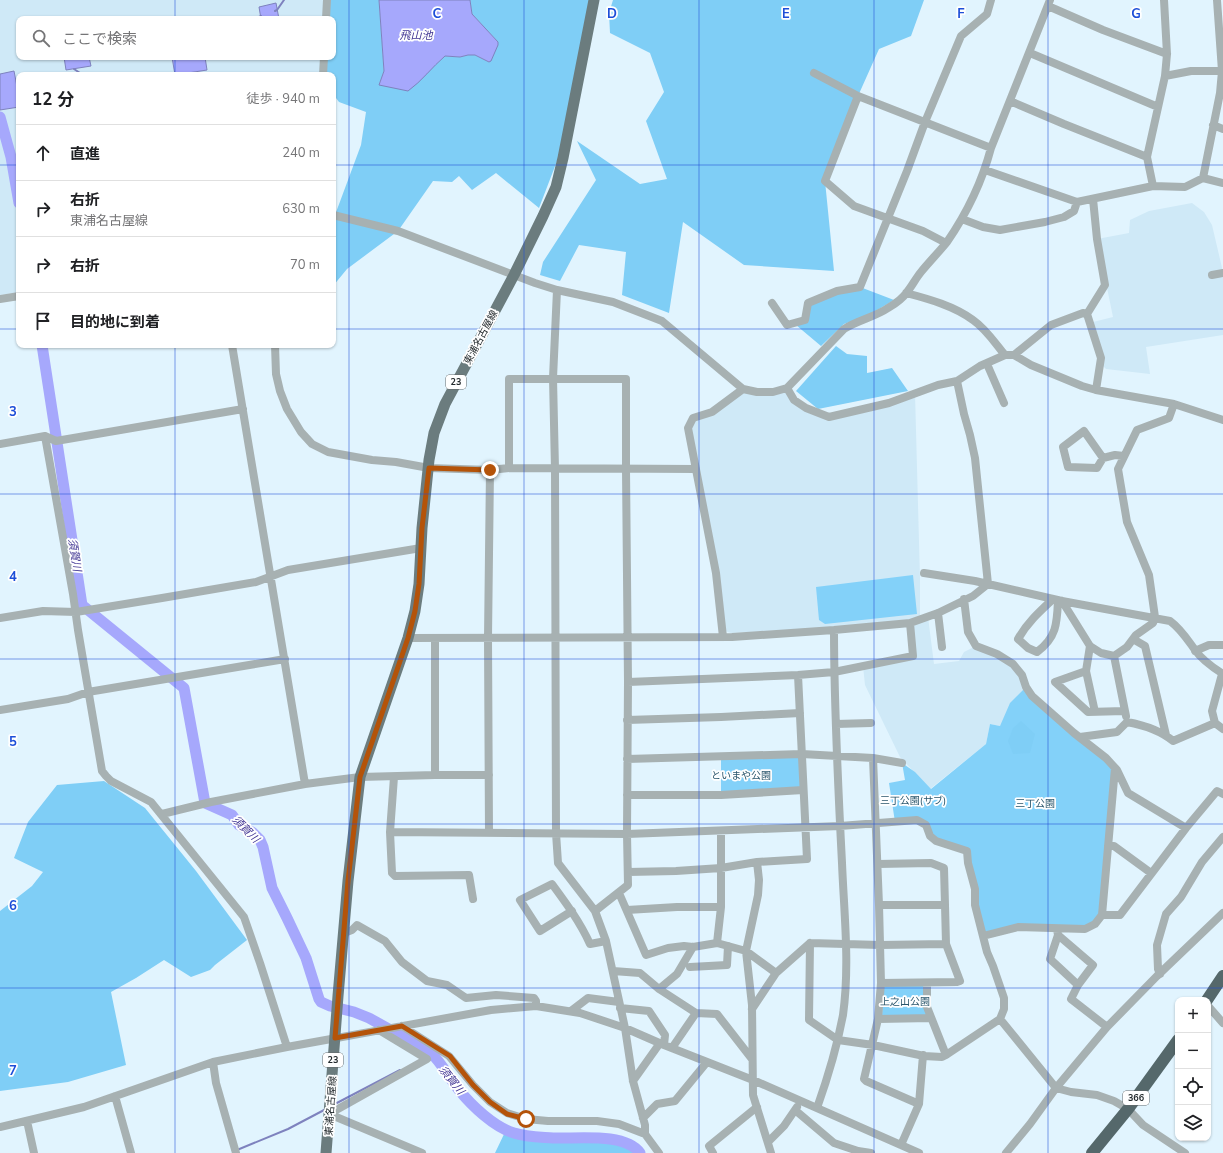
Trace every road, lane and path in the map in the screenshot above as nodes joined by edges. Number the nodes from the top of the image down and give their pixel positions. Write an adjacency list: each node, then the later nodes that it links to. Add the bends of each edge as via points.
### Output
1 (327, 0): 7 (street)
2 (594, 0): 34 (main road, 東浦名古屋線 / 23, via 564,158 556,187)
3 (992, 0): 18 (street, via 987,14 961,36)
4 (1164, 0): 9 (street)
5 (1049, 3): 8 (street); 9 (street, via 1103,30)
6 (1220, 5): 11 (street)
7 (326, 16)
8 (1030, 53): 16 (street); 17 (street)
9 (1167, 54): 14 (street)
10 (324, 60): 12 (street)
11 (1223, 71): 14 (street, via 1191,71); 19 (street)
12 (323, 72)
13 (814, 73): 15 (street)
14 (1165, 76): 17 (street)
15 (858, 96): 18 (street); 30 (street, via 825,181 854,206)
16 (1010, 101): 21 (street); 22 (street)
17 (1158, 107): 22 (street)
18 (925, 122): 21 (street); 30 (street)
19 (1213, 125): 20 (street); 24 (street)
20 (1223, 129)
21 (991, 148): 23 (street)
22 (1147, 158): 26 (street)
23 (985, 170): 28 (street); 31 (street)
24 (1202, 178): 25 (street); 26 (street, via 1185,187)
25 (1223, 183)
26 (1153, 186): 27 (street)
27 (1093, 199): 28 (street); 41 (street, via 1105,285)
28 (1077, 202): 31 (street, via 1074,211 1064,217 1000,230)
29 (336, 216): 34 (street, via 398,231)
30 (888, 218): 32 (street); 40 (street, via 860,287 837,291 808,303 805,320 787,325)
31 (962, 220): 32 (street)
32 (946, 243): 37 (street)
33 (1223, 273): 35 (street)
34 (514, 275): 36 (street); 59 (main road, 東浦名古屋線 / 23, via 445,404 434,433)
35 (1212, 276)
36 (557, 290): 46 (street); 49 (street, via 613,302 662,321)
37 (906, 293): 44 (street, via 928,298 963,313); 48 (street, via 888,309 854,322 844,329)
38 (16, 296): 39 (street)
39 (0, 299)
40 (772, 303)
41 (1087, 314): 44 (street, via 1083,313 1051,325); 50 (street, via 1101,358)
42 (233, 348): 53 (street)
43 (275, 348): 59 (street, via 276,374 280,391 301,432 312,444 328,452)
44 (1010, 355): 45 (street); 50 (street)
45 (987, 364): 47 (street); 51 (street)
46 (553, 378): 60 (street, via 508,379); 61 (street); 64 (street, via 626,379)
47 (957, 381): 48 (street, via 938,385 889,403 829,417 794,400); 68 (street, via 975,458)
48 (787, 388): 49 (street, via 773,392)
49 (743, 389): 62 (street, via 712,412 694,418 688,428)
50 (1096, 390): 52 (street)
51 (1004, 403)
52 (1174, 404): 54 (street); 57 (street, via 1169,418 1137,430)
53 (243, 409): 55 (street, via 56,441); 67 (street)
54 (1223, 420)
55 (45, 436): 56 (street); 71 (street)
56 (0, 444)
57 (1124, 456): 58 (street); 74 (street, via 1118,469 1127,522 1149,575)
58 (1103, 458): 58 (street, via 1084,431 1063,447 1068,467 1097,468)
59 (429, 468): 63 (street); 65 (main road, 東浦名古屋線 / 23)
60 (509, 468): 61 (street); 63 (street)
61 (555, 469): 64 (street); 81 (street)
62 (696, 469): 64 (street); 78 (street, via 716,574)
63 (490, 470): 80 (street)
64 (626, 470): 77 (street)
65 (421, 548): 67 (street, via 288,570); 79 (main road, 東浦名古屋線 / 23, via 419,584)
66 (924, 573): 68 (street)
67 (270, 576): 71 (street, via 256,582); 89 (street)
68 (988, 584): 69 (street, via 973,596); 70 (street)
69 (964, 599): 72 (street); 107 (street, via 968,632 976,646 1013,664 1022,675 1032,696)
70 (1057, 600): 70 (street, via 1034,616 1025,627 1018,640 1028,648 1037,652 1047,645 1057,623); 74 (street); 85 (street)
71 (76, 612): 73 (street, via 43,611); 95 (street)
72 (938, 613): 75 (street); 86 (street)
73 (0, 618)
74 (1155, 618): 83 (street); 87 (street, via 1170,621 1179,627)
75 (910, 623): 76 (street); 91 (street, via 914,656)
76 (834, 630): 78 (street); 91 (street)
77 (627, 637): 78 (street); 81 (street); 94 (street)
78 (723, 637)
79 (408, 638): 82 (street); 116 (main road, 東浦名古屋線 / 23)
80 (488, 638): 81 (street); 82 (street); 115 (street)
81 (556, 638): 130 (street)
82 (435, 639): 114 (street)
83 (1134, 639): 88 (street); 106 (street, via 1146,646)
84 (1223, 645): 87 (street, via 1208,645)
85 (1090, 646): 88 (street, via 1101,653); 90 (street)
86 (942, 647)
87 (1195, 651): 92 (street)
88 (1114, 656): 97 (street)
89 (285, 659): 95 (street); 118 (street)
90 (1086, 671): 98 (street); 98 (street, via 1055,682 1088,712)
91 (834, 672): 93 (street); 104 (street)
92 (1223, 674): 102 (street, via 1212,711)
93 (798, 675): 94 (street); 99 (street)
94 (628, 682): 100 (street)
95 (88, 692): 96 (street, via 68,699); 122 (street, via 102,771 111,780 151,802)
96 (0, 710)
97 (1124, 711): 98 (street); 101 (street)
98 (1095, 712)
99 (800, 713): 100 (street); 108 (street)
100 (627, 720): 111 (street)
101 (1127, 722): 106 (street, via 1141,724); 107 (street, via 1117,732)
102 (1215, 722): 105 (street); 106 (street, via 1173,741)
103 (871, 723): 104 (street)
104 (836, 724): 109 (street)
105 (1223, 729)
106 (1166, 736)
107 (1080, 737): 113 (street)
108 (802, 754): 109 (street); 111 (street); 119 (street)
109 (837, 756): 110 (street); 124 (street)
110 (873, 758): 112 (street); 123 (street)
111 (627, 759): 121 (street)
112 (902, 763)
113 (1115, 768): 126 (street, via 1128,793); 133 (street)
114 (435, 775): 115 (street); 117 (street)
115 (489, 775): 129 (street)
116 (360, 777): 117 (street); 118 (street); 150 (main road, 東浦名古屋線 / 23)
117 (394, 777): 128 (street)
118 (305, 784): 122 (street)
119 (803, 790): 121 (street, via 721,795); 125 (street)
120 (1223, 794): 126 (street, via 1217,791)
121 (627, 795): 131 (street)
122 (162, 814): 190 (street, via 244,917)
123 (876, 824): 124 (street); 135 (street); 151 (street, via 917,820 926,824 930,836 936,841 967,851)
124 (840, 826): 125 (street); 155 (street)
125 (805, 828): 127 (street); 134 (street, via 807,860)
126 (1186, 828): 138 (street)
127 (721, 831): 131 (street); 136 (street)
128 (390, 832): 129 (street); 140 (street, via 392,873 395,876 469,875)
129 (489, 833): 130 (street)
130 (556, 833): 131 (street); 146 (street, via 558,863)
131 (627, 834): 137 (street)
132 (1223, 837): 164 (street, via 1202,862 1181,897 1166,914 1157,945)
133 (1108, 846): 138 (street, via 1114,846); 148 (street)
134 (757, 862): 136 (street); 160 (street, via 758,895)
135 (878, 864): 141 (street); 142 (street, via 931,864 944,868)
136 (720, 868): 137 (street); 143 (street)
137 (628, 872): 139 (street, via 628,886)
138 (1151, 873): 148 (street, via 1120,916)
139 (619, 893): 144 (street); 146 (street)
140 (474, 899)
141 (879, 905): 142 (street); 157 (street)
142 (946, 905): 156 (street)
143 (722, 907): 144 (street); 153 (street)
144 (627, 910): 159 (street, via 646,956 668,948)
145 (572, 911): 145 (street, via 552,884 520,900 540,931); 152 (street, via 590,944)
146 (595, 911): 152 (street)
147 (1223, 913): 164 (street)
148 (1102, 915): 149 (street, via 1095,924 1085,929)
149 (1058, 932): 151 (street, via 1018,927); 168 (street, via 1050,959); 168 (street, via 1093,965)
150 (344, 933): 172 (street, via 357,925 385,941 402,962 427,981 447,985 466,998 496,995 527,997 534,998); 185 (main road, 東浦名古屋線 / 23)
151 (983, 936): 179 (street, via 1004,998)
152 (606, 941): 162 (street)
153 (717, 943): 158 (street); 159 (street)
154 (810, 943): 155 (street); 163 (street); 186 (street, via 809,1020)
155 (846, 943): 157 (street); 186 (street, via 845,993)
156 (946, 944): 157 (street); 167 (street, via 960,981)
157 (880, 945): 166 (street)
158 (728, 946): 160 (street); 161 (street, via 727,965)
159 (693, 947): 169 (street, via 677,974)
160 (746, 951): 163 (street); 173 (street)
161 (690, 967)
162 (613, 971): 169 (street, via 640,973); 171 (street)
163 (776, 973): 173 (street)
164 (1160, 974): 182 (street)
165 (1223, 977): 170 (highway)
166 (881, 983): 167 (street); 178 (street)
167 (927, 983): 177 (street)
168 (1078, 985): 182 (street, via 1071,999)
169 (659, 989): 176 (street)
170 (1209, 997)
171 (620, 1005): 175 (street, via 588,998); 183 (street); 187 (street, via 649,1011 665,1035)
172 (536, 1006): 175 (street); 181 (street, via 491,1010)
173 (752, 1009): 194 (street)
174 (1211, 1009): 180 (street)
175 (572, 1011): 183 (street)
176 (696, 1013): 191 (street); 194 (street, via 717,1014)
177 (931, 1018): 178 (street); 193 (street)
178 (878, 1019): 189 (street)
179 (1000, 1019): 193 (street); 199 (street)
180 (1223, 1023)
181 (402, 1026): 184 (street); 211 (street, via 450,1056 473,1085 507,1114 548,1121 619,1124)
182 (1108, 1027): 199 (street)
183 (625, 1028): 187 (street); 198 (street)
184 (379, 1030): 185 (street); 205 (street, via 427,1059)
185 (335, 1038): 190 (street); 205 (main road, 東浦名古屋線 / 23)
186 (838, 1040): 189 (street); 204 (street)
187 (662, 1044): 191 (street); 198 (street)
188 (1175, 1044): 206 (highway, 366)
189 (872, 1045): 192 (street); 202 (street, via 864,1079)
190 (287, 1047): 195 (street)
191 (672, 1048): 196 (street)
192 (923, 1055): 193 (street); 202 (street)
193 (946, 1055)
194 (752, 1059): 197 (street)
195 (213, 1062): 200 (street); 214 (street, via 216,1083)
196 (707, 1062): 197 (street); 208 (street, via 675,1101 657,1104)
197 (753, 1080): 201 (street); 203 (street, via 753,1096)
198 (633, 1081): 208 (street)
199 (1056, 1088): 206 (street, via 1101,1096); 224 (street)
200 (115, 1096): 209 (street, via 84,1107); 216 (street)
201 (800, 1101): 204 (street); 207 (street)
202 (919, 1104): 213 (street)
203 (757, 1107): 212 (street); 220 (street, via 709,1146)
204 (817, 1108): 213 (street)
205 (330, 1109): 217 (main road, 東浦名古屋線 / 23); 218 (street)
206 (1128, 1109): 225 (highway, 366); 226 (street, via 1143,1125)
207 (794, 1110): 212 (street, via 784,1126); 222 (street, via 834,1143)
208 (643, 1118): 211 (street)
209 (27, 1121): 210 (street); 215 (street)
210 (0, 1127)
211 (645, 1134): 219 (street)
212 (768, 1142): 221 (street)
213 (901, 1145): 223 (street)
214 (235, 1150)
215 (34, 1153)
216 (131, 1153)
217 (326, 1153)
218 (422, 1153)
219 (659, 1153)
220 (713, 1153)
221 (771, 1153)
222 (871, 1153)
223 (919, 1153)
224 (1006, 1153)
225 (1092, 1153)
226 (1185, 1153)

